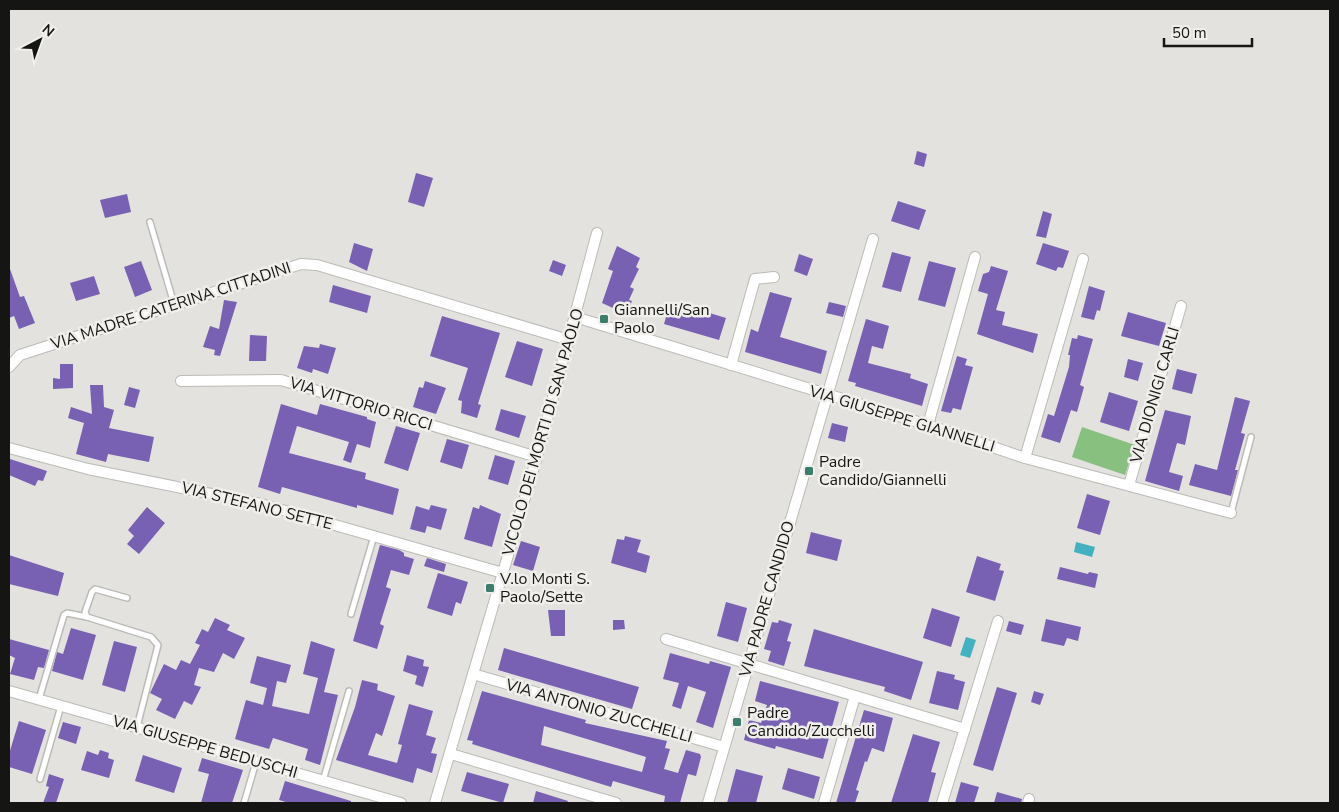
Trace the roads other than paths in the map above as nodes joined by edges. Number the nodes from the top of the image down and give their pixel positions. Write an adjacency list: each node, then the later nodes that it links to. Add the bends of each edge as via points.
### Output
1 (150, 222): 7 (lane)
2 (597, 233): 9 (street, VICOLO DEI MORTI DI SAN PAOLO)
3 (873, 239): 14 (street, VIA PADRE CANDIDO)
4 (975, 257): 15 (street)
5 (1083, 259): 19 (street)
6 (774, 277): 11 (street, via 755,279)
7 (174, 304): 10 (street, VIA MADRE CATERINA CITTADINI, via 300,264 317,265); 12 (street, VIA MADRE CATERINA CITTADINI, via 20,355)
8 (1181, 306): 20 (street, VIA DIONIGI CARLI)
9 (575, 318): 10 (street, VICOLO DEI MORTI DI SAN PAOLO); 11 (street, VIA GIUSEPPE GIANNELLI)
10 (568, 340): 18 (street, VICOLO DEI MORTI DI SAN PAOLO)
11 (732, 365): 14 (street, VIA GIUSEPPE GIANNELLI)
12 (9, 368)
13 (180, 381): 18 (street, VIA VITTORIO RICCI, via 281,380)
14 (827, 395): 15 (street, VIA GIUSEPPE GIANNELLI); 29 (street, VIA PADRE CANDIDO)
15 (928, 425): 19 (street, VIA GIUSEPPE GIANNELLI)
16 (1251, 437): 21 (lane)
17 (9, 448): 22 (street, VIA STEFANO SETTE, via 88,469 261,504)
18 (537, 457): 23 (street, VICOLO DEI MORTI DI SAN PAOLO)
19 (1025, 458): 20 (street, VIA GIUSEPPE GIANNELLI)
20 (1129, 484): 21 (street, VIA GIUSEPPE GIANNELLI)
21 (1231, 513)
22 (374, 536): 23 (street, VIA STEFANO SETTE); 25 (lane)
23 (503, 573): 30 (street, VICOLO DEI MORTI DI SAN PAOLO)
24 (127, 598): 26 (lane, via 95,589 85,612)
25 (352, 614)
26 (87, 617): 34 (lane, via 64,614); 36 (lane, via 150,637 158,645)
27 (998, 621): 37 (street)
28 (666, 639): 29 (street)
29 (748, 663): 33 (street); 38 (street, VIA PADRE CANDIDO)
30 (474, 674): 38 (street, VIA ANTONIO ZUCCHELLI); 39 (street, VICOLO DEI MORTI DI SAN PAOLO)
31 (9, 691): 34 (street, VIA GIUSEPPE BEDUSCHI)
32 (350, 692): 42 (lane)
33 (855, 696): 37 (street); 48 (street)
34 (39, 700): 35 (street, VIA GIUSEPPE BEDUSCHI)
35 (61, 706): 36 (street, VIA GIUSEPPE BEDUSCHI); 41 (lane)
36 (137, 728): 40 (street, VIA GIUSEPPE BEDUSCHI)
37 (965, 730): 49 (street)
38 (724, 747): 47 (street, VIA PADRE CANDIDO)
39 (450, 754): 45 (street, VICOLO DEI MORTI DI SAN PAOLO); 46 (street)
40 (256, 762): 42 (street, VIA GIUSEPPE BEDUSCHI); 43 (lane)
41 (40, 779)
42 (323, 781): 44 (street, VIA GIUSEPPE BEDUSCHI)
43 (244, 803)
44 (401, 803)
45 (435, 803)
46 (616, 803)
47 (708, 803)
48 (824, 803)
49 (942, 803)

